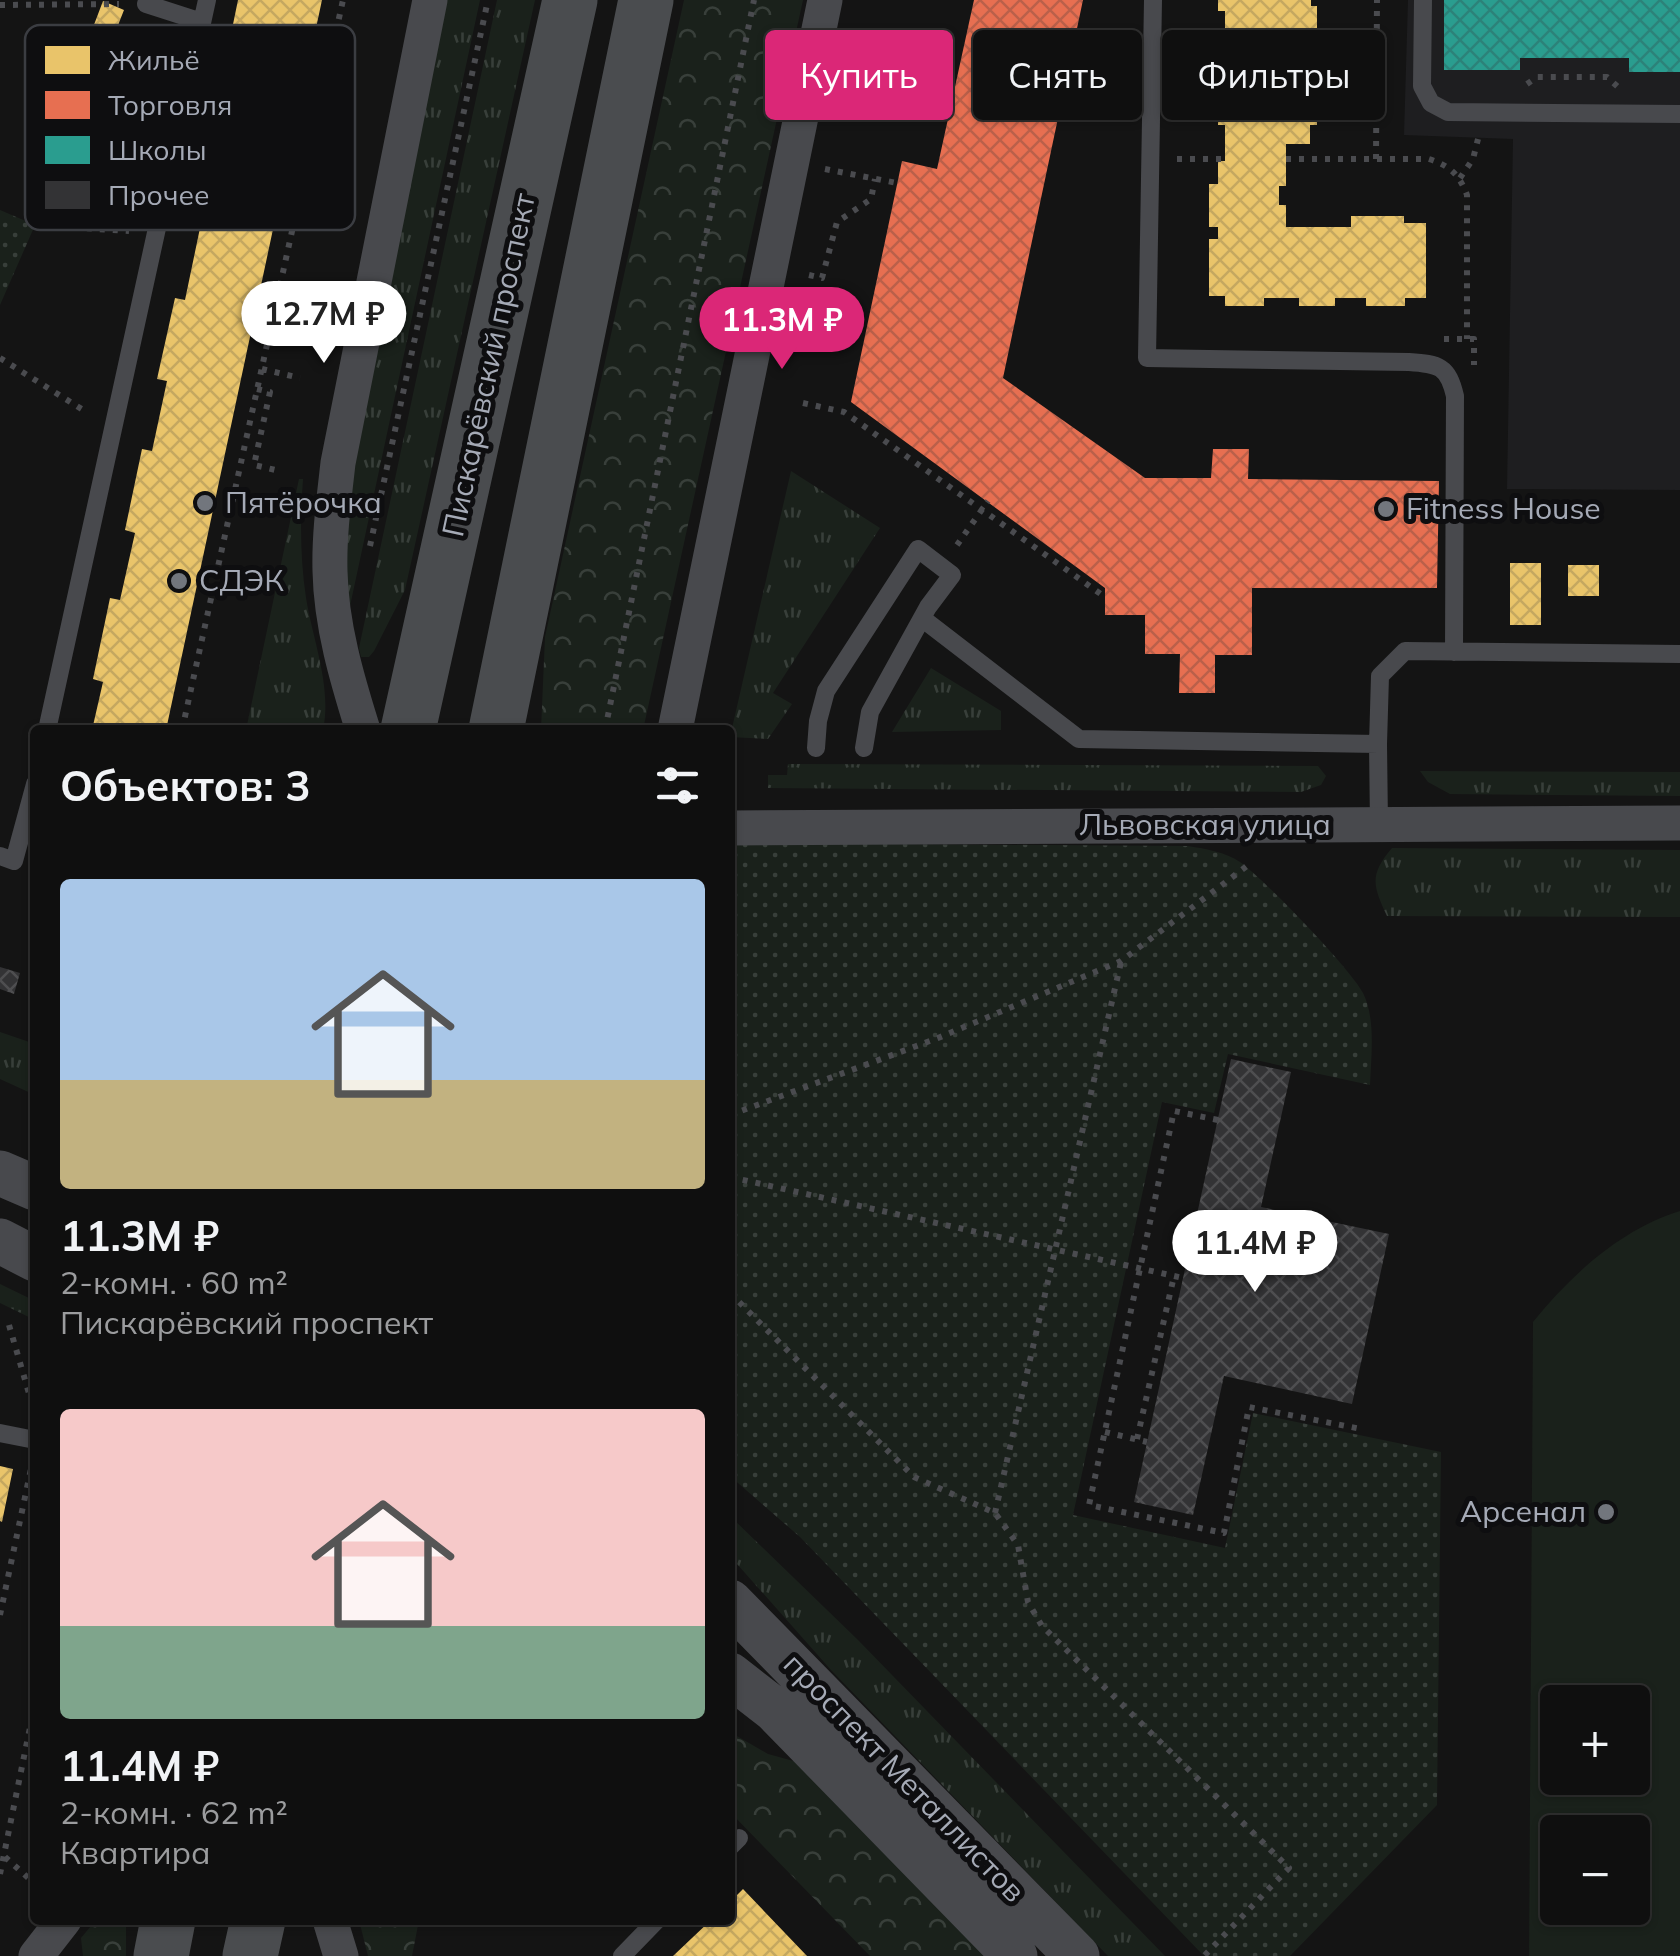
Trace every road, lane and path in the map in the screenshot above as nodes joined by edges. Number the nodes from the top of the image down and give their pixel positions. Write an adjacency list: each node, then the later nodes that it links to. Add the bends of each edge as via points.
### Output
1 (207, 0): 14 (lane)
2 (343, 0): 16 (path)
3 (430, 0): 52 (street, via 338,463 331,529 330,574 344,668)
4 (488, 0): 45 (path)
5 (570, 0): 53 (main road, Пискарёвский проспект)
6 (646, 0): 54 (main road)
7 (754, 0): 55 (path)
8 (825, 0): 56 (street)
9 (1153, 0): 19 (lane)
10 (1378, 0): 22 (path)
11 (1423, 0): 17 (lane, via 1422,86 1448,112)
12 (146, 4): 13 (path); 14 (lane)
13 (0, 5)
14 (202, 22): 15 (lane)
15 (201, 25)
16 (338, 25)
17 (1478, 112): 18 (lane); 25 (path, via 1473,159)
18 (1680, 114)
19 (1150, 159): 20 (path); 48 (lane, via 1147,358 1422,362 1450,376)
20 (1226, 159)
21 (1286, 159): 22 (path)
22 (1376, 159): 25 (path, via 1429,159)
23 (820, 168): 24 (path)
24 (875, 178): 26 (path); 31 (path, via 872,199 837,222 822,278)
25 (1460, 178): 32 (path, via 1467,195)
26 (898, 183)
27 (111, 230): 30 (path)
28 (157, 230): 30 (lane)
29 (293, 230): 35 (path)
30 (156, 233): 40 (lane)
31 (810, 275)
32 (1468, 338): 33 (path); 36 (path, via 1474,338)
33 (1429, 339)
34 (0, 358): 40 (path)
35 (262, 369): 37 (path); 38 (path)
36 (1474, 376)
37 (300, 378)
38 (258, 389): 41 (path, via 270,392 254,465); 51 (path)
39 (803, 402): 43 (path, via 844,412)
40 (113, 429): 50 (lane)
41 (280, 471)
42 (988, 501): 43 (path)
43 (981, 511): 44 (path); 46 (path)
44 (958, 544)
45 (368, 553)
46 (1105, 597)
47 (924, 619): 57 (lane, via 1079,739); 58 (lane, via 952,575 918,549 826,691); 59 (lane, via 870,712)
48 (1454, 652): 49 (lane); 57 (lane, via 1405,651 1380,676)
49 (1680, 654)
50 (48, 725)
51 (183, 725)
52 (362, 725)
53 (409, 725)
54 (497, 725)
55 (607, 725)
56 (676, 725)
57 (1378, 744): 63 (lane)
58 (816, 748)
59 (864, 748)
60 (30, 802): 65 (lane, via 14,861)
61 (1680, 823): 63 (street, Львовская улица)
62 (1302, 824): 63 (street, Львовская улица); 64 (street, Львовская улица); 66 (path)
63 (1379, 824)
64 (735, 828)
65 (0, 856)
66 (1122, 961): 67 (path); 73 (path)
67 (735, 1114)
68 (1218, 1120): 75 (path, via 1174,1111)
69 (0, 1173): 71 (street)
70 (735, 1179): 73 (path)
71 (30, 1186)
72 (0, 1240): 74 (street)
73 (1055, 1250): 75 (path); 88 (path)
74 (30, 1256)
75 (1141, 1269): 76 (path); 82 (path)
76 (1174, 1276): 77 (path); 85 (path)
77 (1183, 1278)
78 (735, 1298): 88 (path, via 914,1477)
79 (9, 1325): 80 (path)
80 (30, 1397)
81 (1361, 1430): 82 (path, via 1249,1407 1224,1533 1089,1505)
82 (1105, 1432): 85 (path)
83 (0, 1433): 84 (lane)
84 (30, 1439)
85 (1138, 1439): 86 (path)
86 (1148, 1442)
87 (30, 1472): 90 (path)
88 (995, 1513): 108 (path, via 1018,1545 1028,1602 1042,1626 1289,1868)
89 (735, 1607): 107 (street, проспект Металлистов)
90 (0, 1615)
91 (735, 1679): 106 (street, проспект Металлистов, via 775,1710)
92 (30, 1728): 93 (path)
93 (4, 1856): 94 (path); 95 (path)
94 (0, 1874)
95 (30, 1879)
96 (60, 1925): 101 (street)
97 (167, 1925): 102 (main road)
98 (257, 1925): 103 (main road)
99 (332, 1925): 104 (street)
100 (653, 1925): 105 (lane)
101 (36, 1956)
102 (161, 1956)
103 (250, 1956)
104 (341, 1956)
105 (622, 1956)
106 (1015, 1956)
107 (1076, 1956)
108 (1204, 1956)

